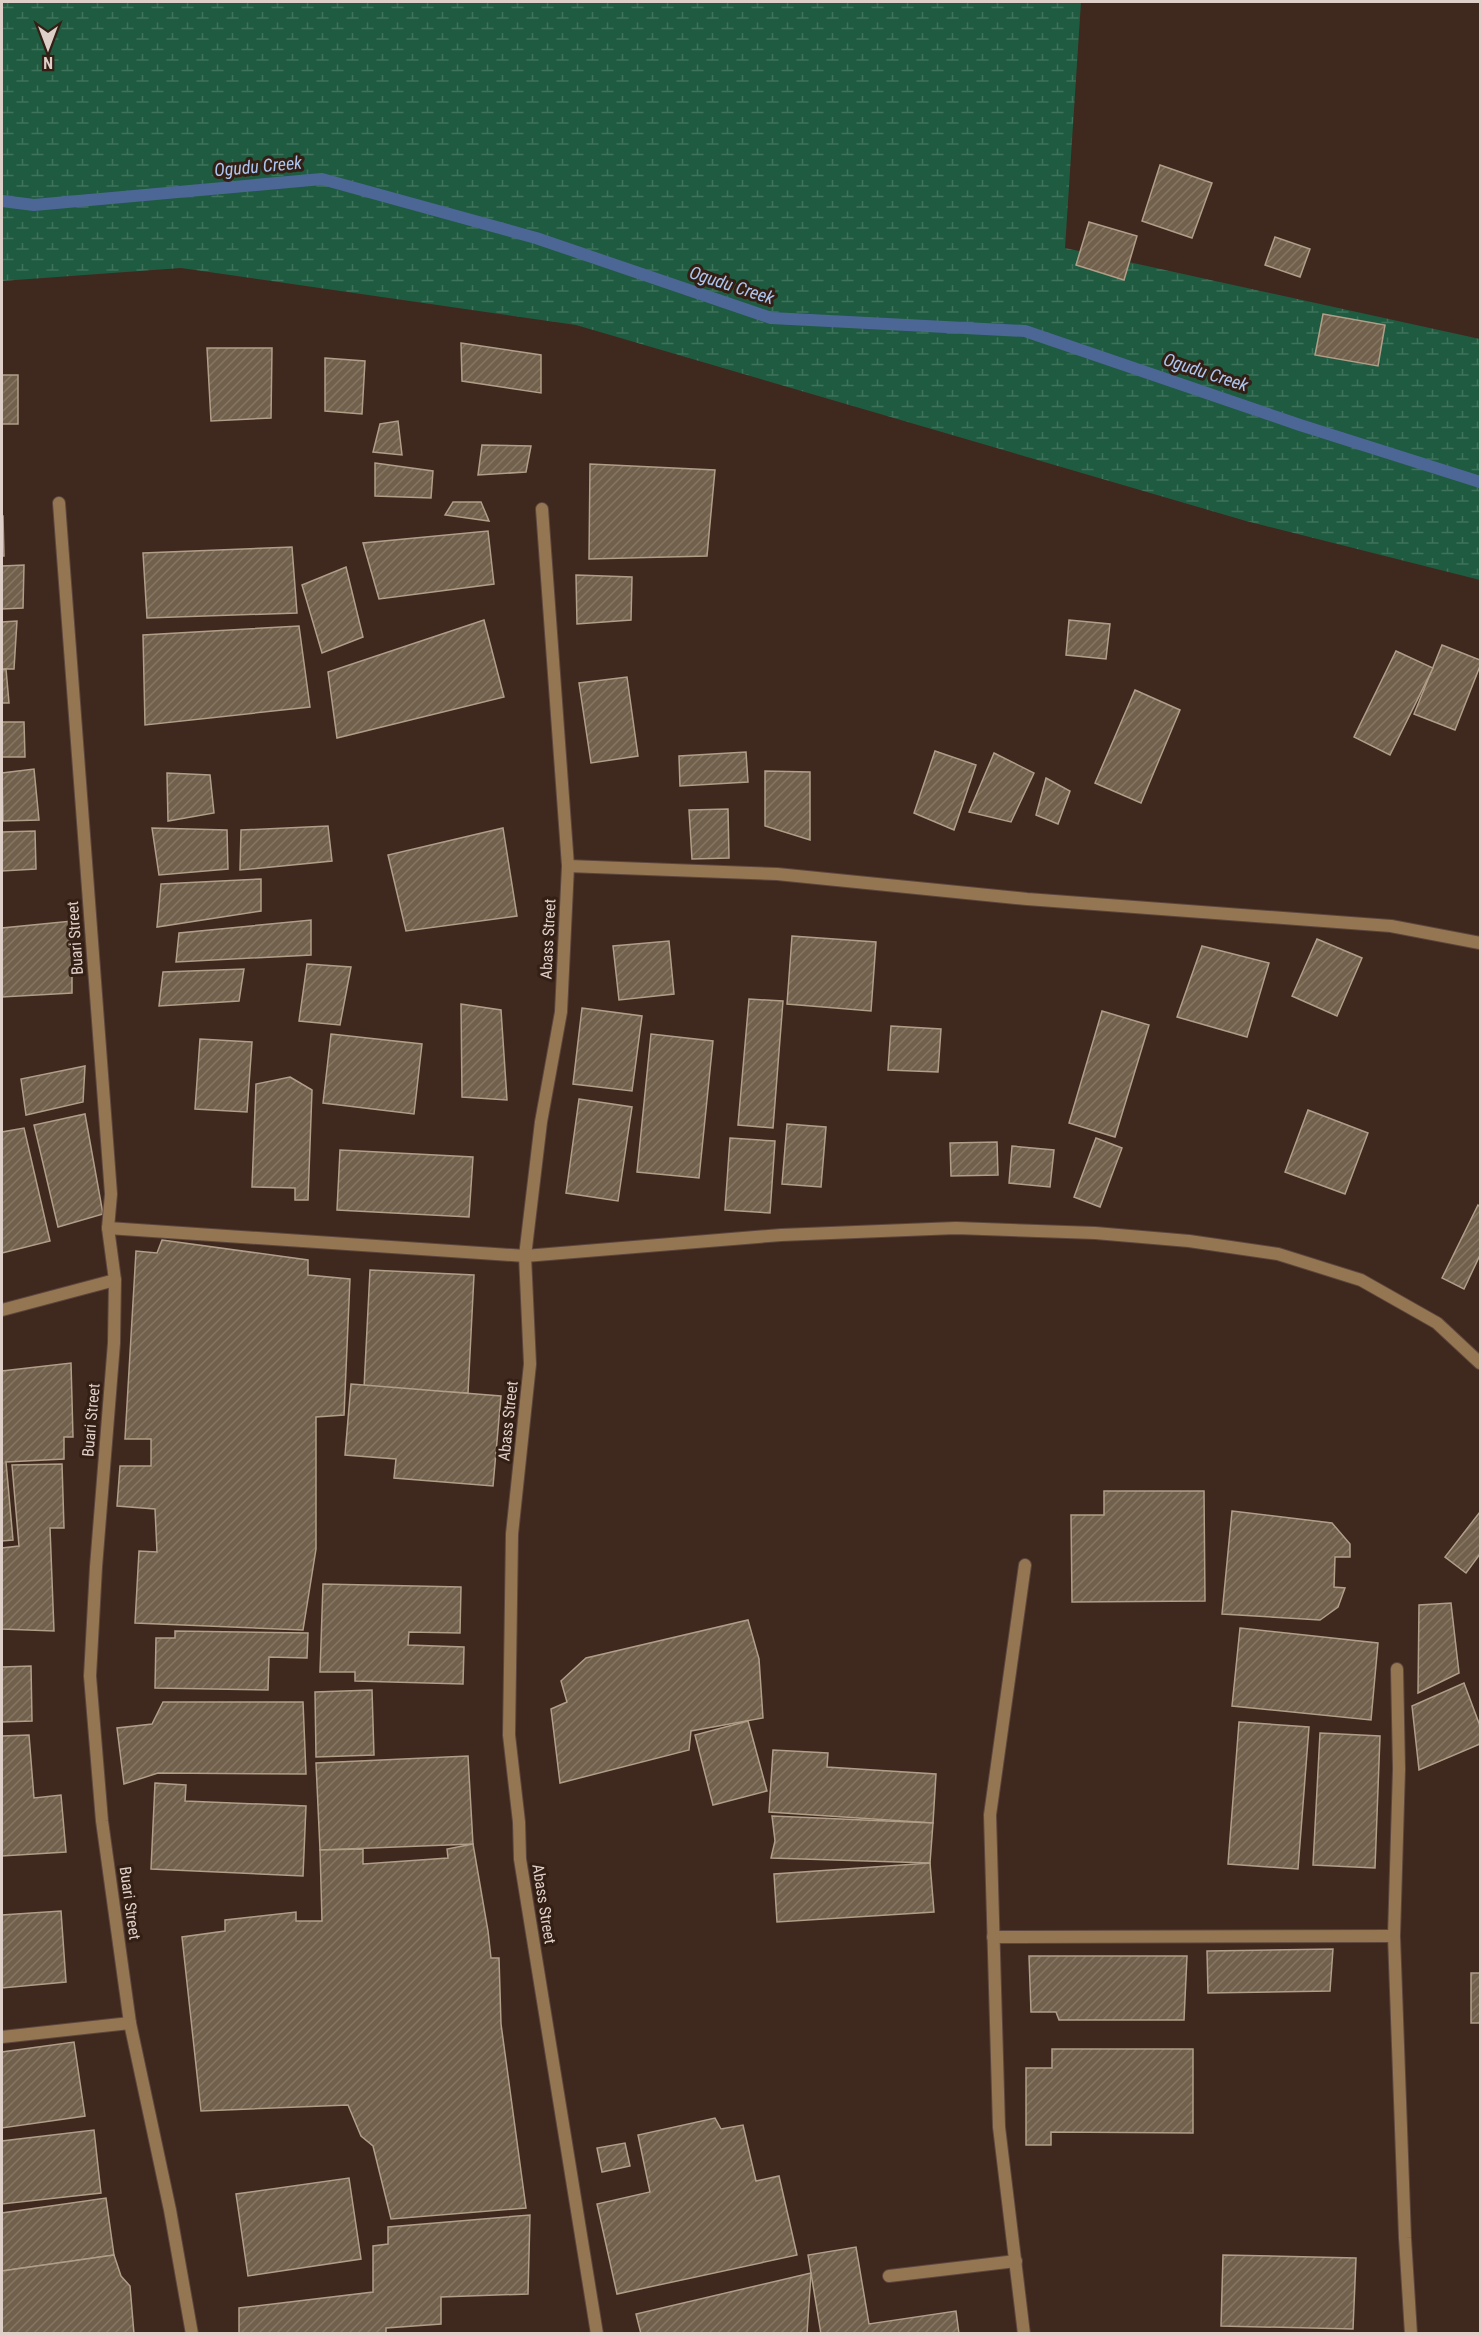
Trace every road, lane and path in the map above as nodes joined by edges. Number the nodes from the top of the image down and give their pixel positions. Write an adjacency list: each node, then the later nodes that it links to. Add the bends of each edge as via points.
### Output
1 (59, 503): 5 (street, Buari Street, via 111,1194)
2 (542, 509): 3 (street, Abass Street)
3 (568, 866): 4 (street, via 777,874 1027,899 1391,926); 6 (street, Abass Street, via 561,1012 541,1122)
4 (1480, 943)
5 (108, 1228): 6 (street); 7 (street, Buari Street)
6 (525, 1256): 9 (street, via 781,1235 956,1228 1189,1241 1278,1254 1361,1280 1437,1323); 19 (street, Abass Street, via 530,1364 513,1534 509,1735 520,1859)
7 (115, 1280): 8 (street); 14 (street, Buari Street, via 90,1676 102,1821)
8 (2, 1310)
9 (1480, 1363)
10 (1025, 1565): 13 (street, via 990,1815)
11 (1397, 1669): 12 (street)
12 (1395, 1936): 13 (street); 21 (street)
13 (993, 1937): 16 (street, via 999,2127)
14 (130, 2023): 15 (street); 18 (street, Buari Street)
15 (2, 2037)
16 (1016, 2261): 17 (street); 20 (street)
17 (889, 2276)
18 (192, 2334)
19 (597, 2334)
20 (1024, 2334)
21 (1411, 2334)

